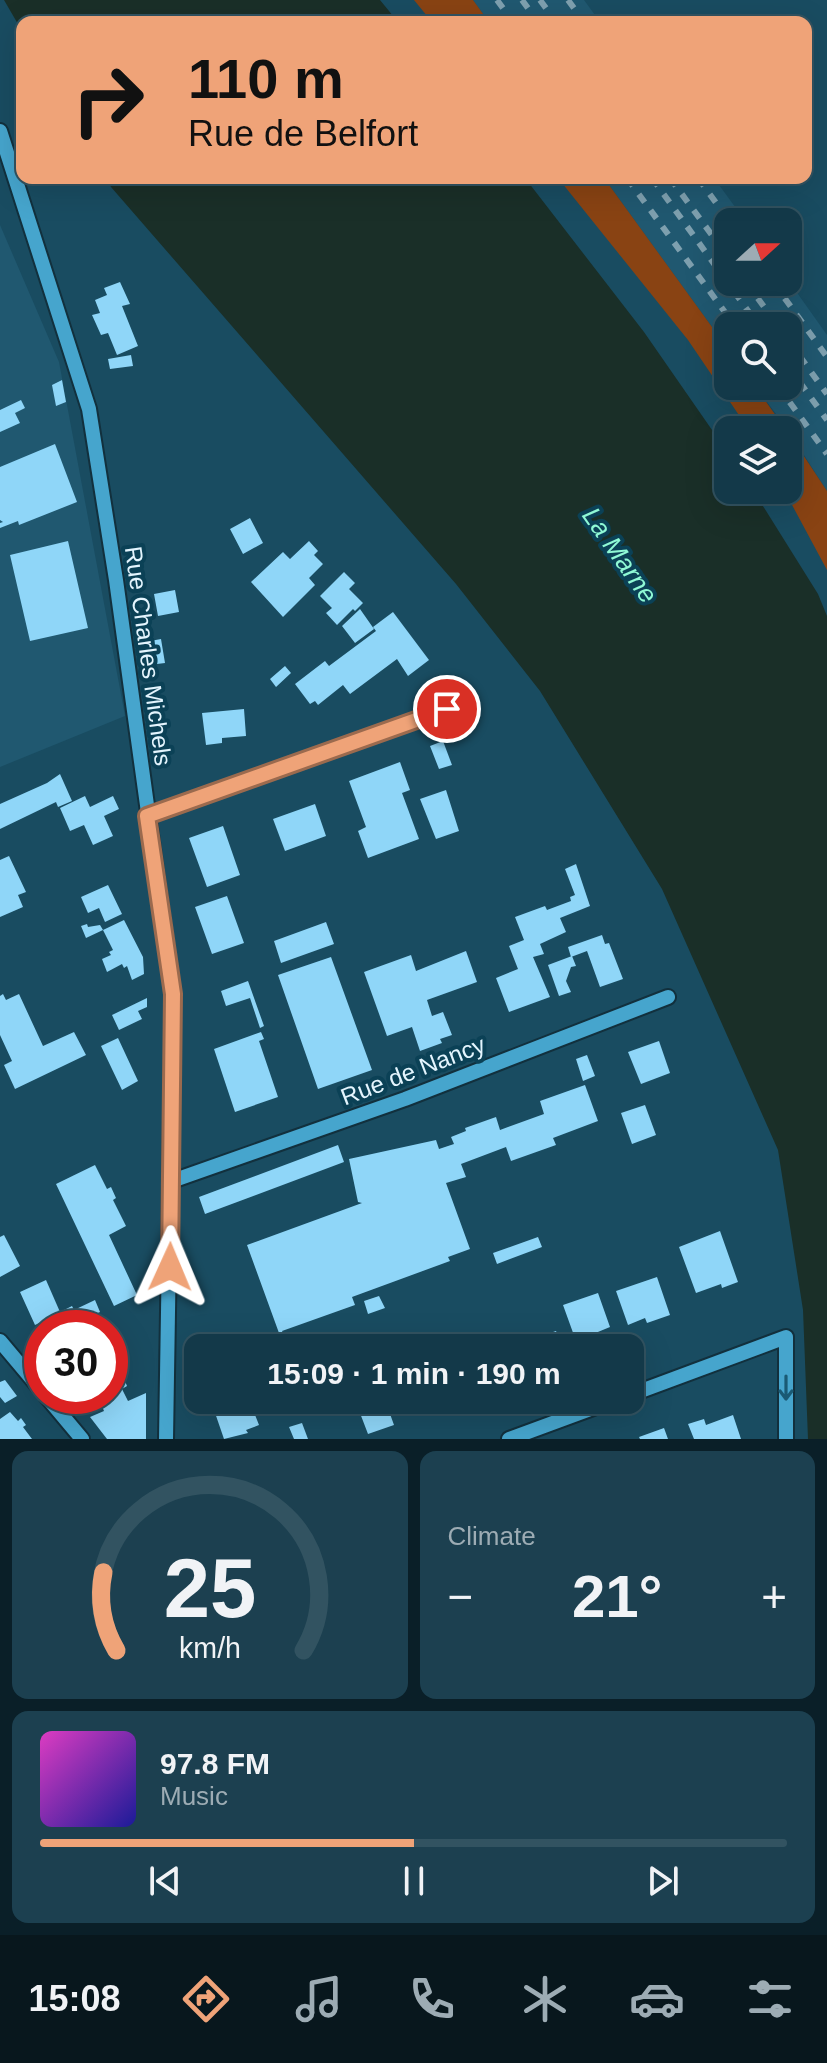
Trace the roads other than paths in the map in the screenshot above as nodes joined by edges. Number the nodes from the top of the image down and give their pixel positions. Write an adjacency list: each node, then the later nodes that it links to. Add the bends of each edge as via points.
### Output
1 (0, 131): 2 (street, Rue Charles Michels)
2 (16, 181)
3 (17, 184): 5 (street, Rue Charles Michels, via 89,409)
4 (447, 709): 5 (street)
5 (147, 816): 7 (street, Rue Charles Michels, via 173,994)
6 (668, 997): 7 (street, Rue de Nancy, via 405,1099)
7 (172, 1181): 14 (street, Rue Charles Michels)
8 (0, 1341): 9 (street)
9 (24, 1370)
10 (644, 1390): 16 (street, one-way to 16, via 786,1337)
11 (61, 1414): 13 (street)
12 (577, 1414): 15 (street)
13 (82, 1439)
14 (166, 1439)
15 (509, 1439)
16 (786, 1439)

